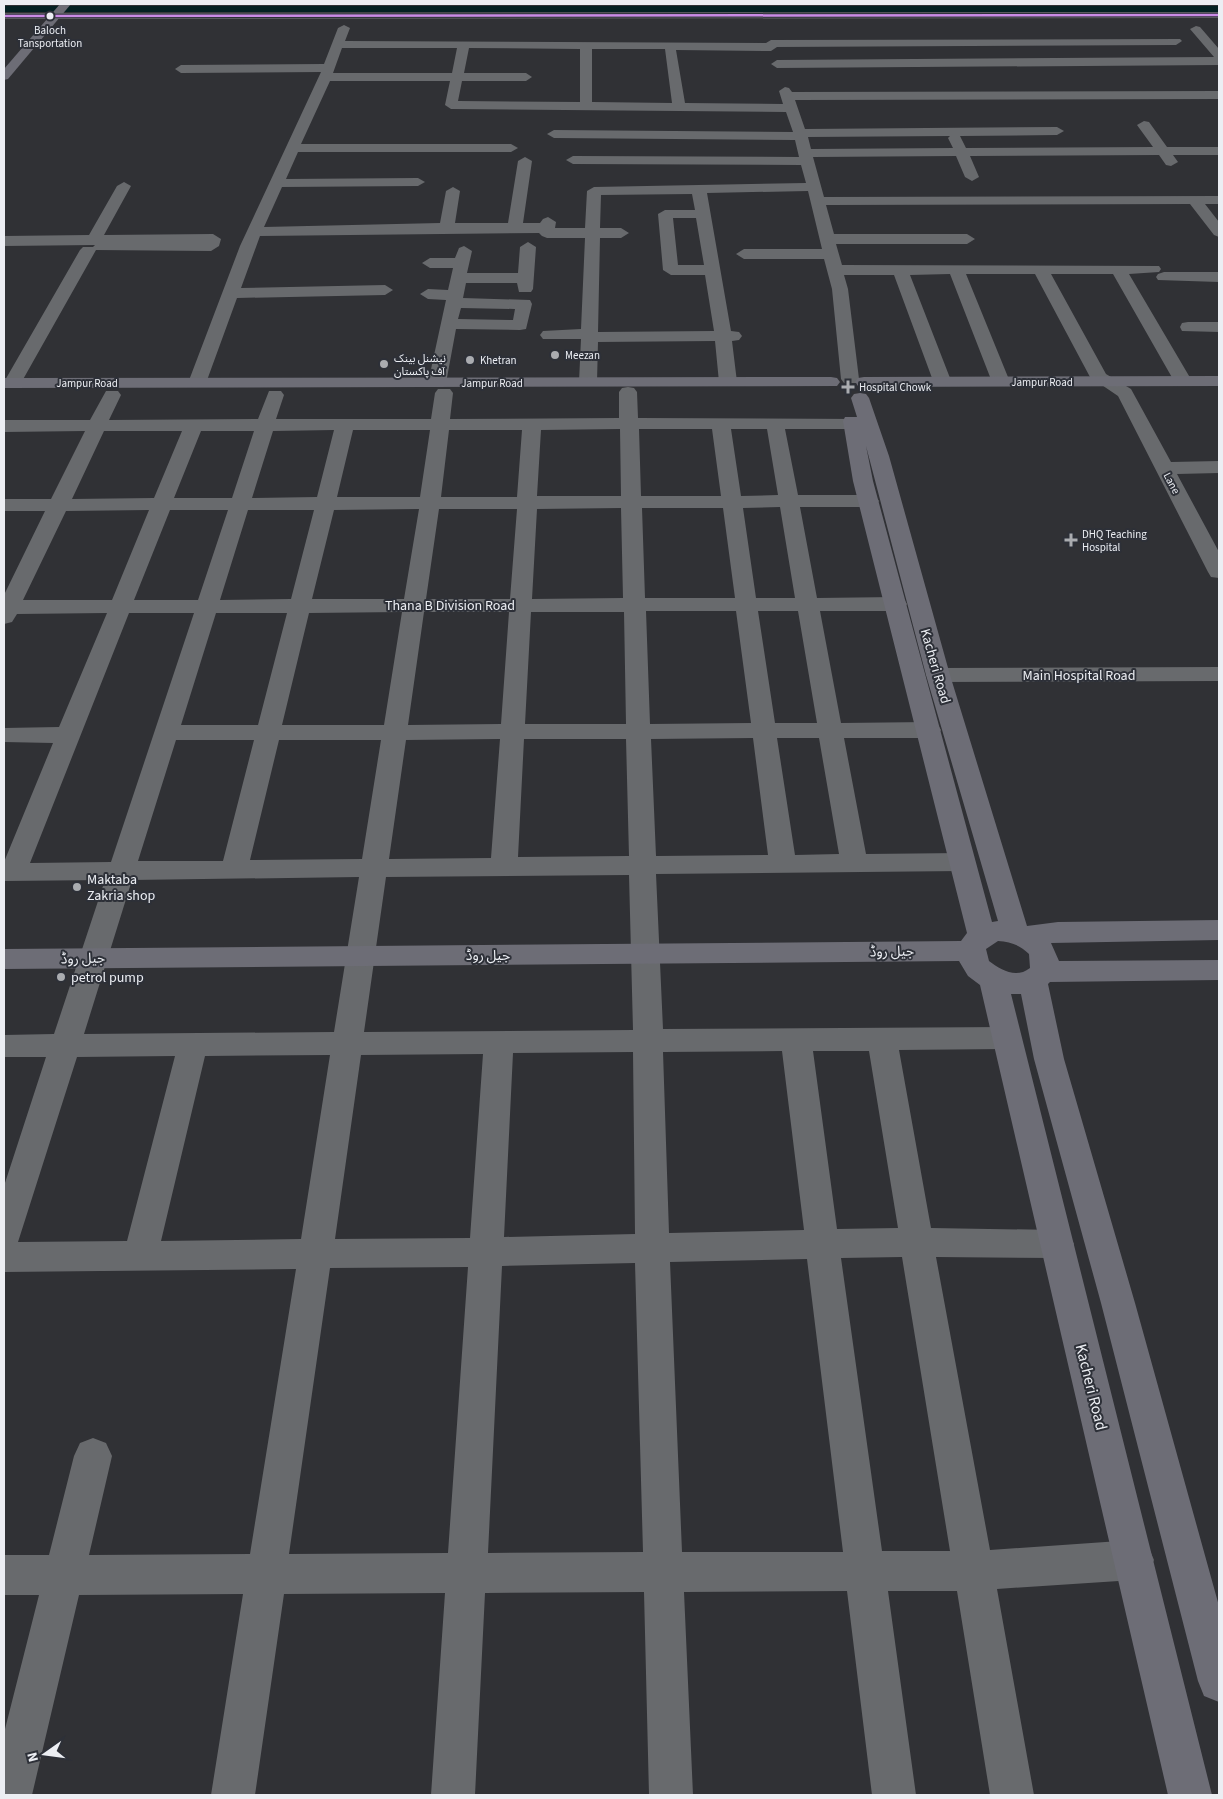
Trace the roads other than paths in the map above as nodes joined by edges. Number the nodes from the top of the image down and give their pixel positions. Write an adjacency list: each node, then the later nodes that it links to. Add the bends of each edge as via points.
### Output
1 (60, 10): 3 (street); 7 (street); 26 (main road)
2 (763, 10): 8 (street); 9 (street); 13 (street)
3 (349, 15): 4 (street); 18 (street)
4 (409, 15): 8 (street); 20 (street)
5 (1193, 15): 6 (street); 9 (street); 21 (street, via 1207,29 1196,29)
6 (1219, 15)
7 (4, 16)
8 (657, 16): 10 (street)
9 (1033, 16): 14 (street)
10 (659, 31)
11 (733, 34): 13 (street)
12 (1176, 41): 14 (street)
13 (770, 42): 14 (street); 19 (street); 23 (street)
14 (1052, 42)
15 (464, 44): 16 (street); 20 (street); 28 (street)
16 (530, 45): 17 (street); 29 (street)
17 (586, 45): 19 (street); 34 (street)
18 (338, 46): 20 (street); 25 (street)
19 (670, 46): 35 (street)
20 (395, 51): 27 (street)
21 (1219, 56)
22 (1219, 61): 23 (street)
23 (777, 64): 31 (street)
24 (181, 69): 25 (street)
25 (327, 72): 27 (street); 42 (street)
26 (4, 76)
27 (389, 76): 28 (street)
28 (458, 77): 29 (street); 33 (street)
29 (529, 95): 33 (street); 34 (street); 41 (street, via 549,130)
30 (1219, 95): 31 (street)
31 (788, 102): 35 (street); 41 (street)
32 (436, 106): 33 (street)
33 (451, 106)
34 (586, 106): 35 (street)
35 (679, 107)
36 (865, 117): 38 (street)
37 (1144, 125): 44 (street)
38 (872, 132): 39 (street); 41 (street); 46 (street)
39 (952, 132): 40 (street); 45 (street)
40 (1057, 132)
41 (800, 134): 49 (street)
42 (291, 148): 43 (street); 57 (street)
43 (511, 148)
44 (1163, 151): 45 (street); 48 (street); 53 (street)
45 (961, 152): 46 (street); 54 (street)
46 (876, 153): 49 (street)
47 (738, 154): 49 (street); 51 (street); 55 (street)
48 (1216, 155)
49 (805, 157): 62 (street)
50 (573, 160): 51 (street)
51 (608, 160): 60 (street)
52 (525, 161): 68 (street)
53 (1173, 165)
54 (972, 176)
55 (744, 178)
56 (418, 182): 57 (street)
57 (276, 183): 69 (street)
58 (124, 186): 75 (street)
59 (699, 189): 60 (street); 62 (street); 66 (street)
60 (609, 190): 71 (street, via 594,191)
61 (453, 191): 67 (street)
62 (815, 194): 65 (street); 77 (street)
63 (1193, 199): 64 (street); 65 (street); 70 (street)
64 (1219, 200)
65 (950, 201): 73 (street)
66 (703, 214): 84 (street); 84 (street, via 665,214 671,270)
67 (447, 228): 68 (street); 69 (street)
68 (515, 228): 71 (street, via 547,225 547,233)
69 (255, 232): 88 (street)
70 (1219, 232)
71 (591, 233): 72 (street); 99 (street)
72 (621, 233)
73 (967, 239): 77 (street); 87 (street, via 979,265)
74 (4, 240): 75 (street)
75 (91, 244): 75 (street, via 213,239 211,246); 78 (street); 109 (street)
76 (528, 247): 81 (street, via 525,283)
77 (828, 247): 79 (street); 85 (street)
78 (4, 248)
79 (744, 254)
80 (430, 263): 81 (street)
81 (462, 264): 94 (street)
82 (1040, 269): 83 (street); 87 (street); 107 (street)
83 (1118, 269): 90 (street); 102 (street)
84 (712, 270): 100 (street)
85 (834, 270): 86 (street); 111 (street, via 840,289)
86 (900, 270): 87 (street); 101 (street)
87 (956, 270): 106 (street)
88 (238, 274): 89 (street); 92 (street)
89 (258, 274)
90 (1219, 278)
91 (385, 290): 92 (street)
92 (231, 292): 108 (street)
93 (428, 294): 94 (street)
94 (454, 299): 95 (street); 95 (street, via 524,304 520,325)
95 (448, 324): 110 (street)
96 (1188, 327): 97 (street)
97 (1219, 327)
98 (549, 335): 99 (street)
99 (589, 336): 100 (street); 104 (street)
100 (728, 336): 105 (street)
101 (941, 378)
102 (1184, 381): 103 (main road, Jampur Road); 107 (main road, Jampur Road)
103 (1219, 381)
104 (588, 382): 105 (main road, Jampur Road); 110 (main road, Jampur Road)
105 (728, 382): 111 (main road, Jampur Road)
106 (1001, 382): 107 (main road, Jampur Road); 111 (main road, Jampur Road)
107 (1104, 382): 114 (street)
108 (197, 383): 109 (main road, Jampur Road); 110 (main road, Jampur Road)
109 (7, 388): 115 (main road, Jampur Road)
110 (440, 388): 112 (main road, Jampur Road); 116 (main road, Jampur Road); 118 (street)
111 (850, 389): 112 (main road, Jampur Road); 114 (main road, Jampur Road); 126 (main road, Kacheri Road); 153 (main road, Kacheri Road, via 879,456)
112 (628, 392): 120 (street)
113 (1219, 392): 114 (main road, Jampur Road)
114 (1125, 393): 129 (street, Lane)
115 (112, 395): 116 (main road, Jampur Road); 125 (street)
116 (275, 395): 122 (street)
117 (722, 423): 120 (street); 127 (street); 130 (street)
118 (438, 424): 119 (street); 123 (street); 135 (street)
119 (532, 424): 120 (street); 133 (street)
120 (629, 424): 134 (street)
121 (194, 425): 122 (street); 125 (street); 137 (street)
122 (266, 425): 123 (street); 138 (street)
123 (345, 425): 139 (street)
124 (4, 426): 125 (street)
125 (97, 426): 136 (street)
126 (855, 431): 127 (street); 132 (main road, Kacheri Road)
127 (776, 432): 131 (street)
128 (1219, 467): 129 (street)
129 (1164, 468): 141 (street, Lane)
130 (732, 501): 131 (street); 134 (street); 143 (street)
131 (789, 501): 132 (street); 144 (street)
132 (869, 501): 145 (main road, Kacheri Road)
133 (527, 502): 134 (street); 135 (street); 147 (street)
134 (631, 502): 142 (street)
135 (430, 503): 139 (street); 146 (street)
136 (59, 504): 137 (street); 140 (street); 151 (street)
137 (162, 504): 138 (street); 148 (street)
138 (240, 504): 139 (street); 149 (street)
139 (326, 504): 150 (street)
140 (4, 505)
141 (1219, 572)
142 (635, 604): 143 (street, Thana B Division Road); 147 (street, Thana B Division Road); 158 (street)
143 (746, 604): 144 (street, Thana B Division Road); 155 (street)
144 (807, 604): 145 (street, Thana B Division Road); 156 (street)
145 (896, 604): 154 (main road, Kacheri Road)
146 (414, 605): 147 (street, Thana B Division Road); 150 (street, Thana B Division Road); 160 (street)
147 (521, 605): 157 (street)
148 (121, 606): 149 (street, Thana B Division Road); 151 (street, Thana B Division Road); 163 (street)
149 (207, 606): 150 (street, Thana B Division Road); 161 (street)
150 (300, 606): 159 (street)
151 (5, 610)
152 (1219, 674): 153 (street, Main Hospital Road)
153 (938, 676): 174 (main road, Kacheri Road)
154 (929, 730): 156 (street); 164 (main road, Kacheri Road)
155 (764, 731): 156 (street); 158 (street); 166 (street)
156 (830, 731): 165 (street)
157 (513, 732): 158 (street); 160 (street); 169 (street)
158 (638, 732): 167 (street)
159 (268, 733): 160 (street); 161 (street); 170 (street)
160 (395, 733): 168 (street)
161 (166, 734): 171 (street)
162 (4, 735): 163 (street)
163 (68, 735): 172 (street)
164 (962, 862): 165 (street); 175 (main road, Kacheri Road)
165 (854, 864): 166 (street)
166 (783, 865): 167 (street)
167 (642, 866): 169 (street); 176 (street)
168 (374, 868): 169 (street); 170 (street); 177 (street)
169 (504, 868)
170 (234, 870): 171 (street)
171 (122, 871): 172 (street); 178 (street)
172 (8, 872)
173 (1219, 930): 174 (main road)
174 (1020, 934): 175 (main road, via 994,931); 181 (main road, via 1040,947 1044,956 1045,966)
175 (976, 944): 176 (main road, جیل روڈ); 182 (main road, via 971,957 976,966)
176 (646, 954): 177 (main road, جیل روڈ); 186 (street)
177 (361, 956): 178 (main road, جیل روڈ); 189 (street)
178 (93, 958): 179 (main road, جیل روڈ); 191 (street)
179 (4, 959)
180 (1219, 970): 181 (main road)
181 (1038, 976): 182 (main road, via 1009,984); 210 (main road, via 1048,1059 1118,1303)
182 (992, 979): 183 (main road, Kacheri Road)
183 (1006, 1038): 184 (street); 195 (main road, Kacheri Road)
184 (882, 1039): 185 (street); 193 (street)
185 (796, 1040): 186 (street); 194 (street)
186 (648, 1041): 187 (street); 196 (street)
187 (500, 1042): 189 (street); 197 (street)
188 (193, 1044): 189 (street); 191 (street); 200 (street)
189 (347, 1044): 198 (street)
190 (4, 1046): 191 (street)
191 (64, 1046): 192 (street)
192 (4, 1236)
193 (917, 1242): 194 (street); 195 (street); 203 (street)
194 (823, 1244): 196 (street); 205 (street)
195 (1057, 1244): 202 (main road, Kacheri Road)
196 (652, 1248): 197 (street); 204 (street)
197 (486, 1252): 198 (street); 206 (street)
198 (315, 1253): 200 (street); 207 (street)
199 (4, 1257): 200 (street)
200 (140, 1257)
201 (93, 1456): 209 (street)
202 (1134, 1560): 203 (street); 217 (main road, Kacheri Road)
203 (973, 1571): 205 (street); 216 (street)
204 (664, 1572): 205 (street); 206 (street); 214 (street)
205 (865, 1572): 215 (street)
206 (467, 1573): 207 (street); 213 (street)
207 (267, 1574): 209 (street); 212 (street)
208 (4, 1575): 209 (street)
209 (64, 1575): 211 (street)
210 (1219, 1680)
211 (10, 1795)
212 (233, 1795)
213 (453, 1795)
214 (671, 1795)
215 (894, 1795)
216 (1012, 1795)
217 (1190, 1795)

